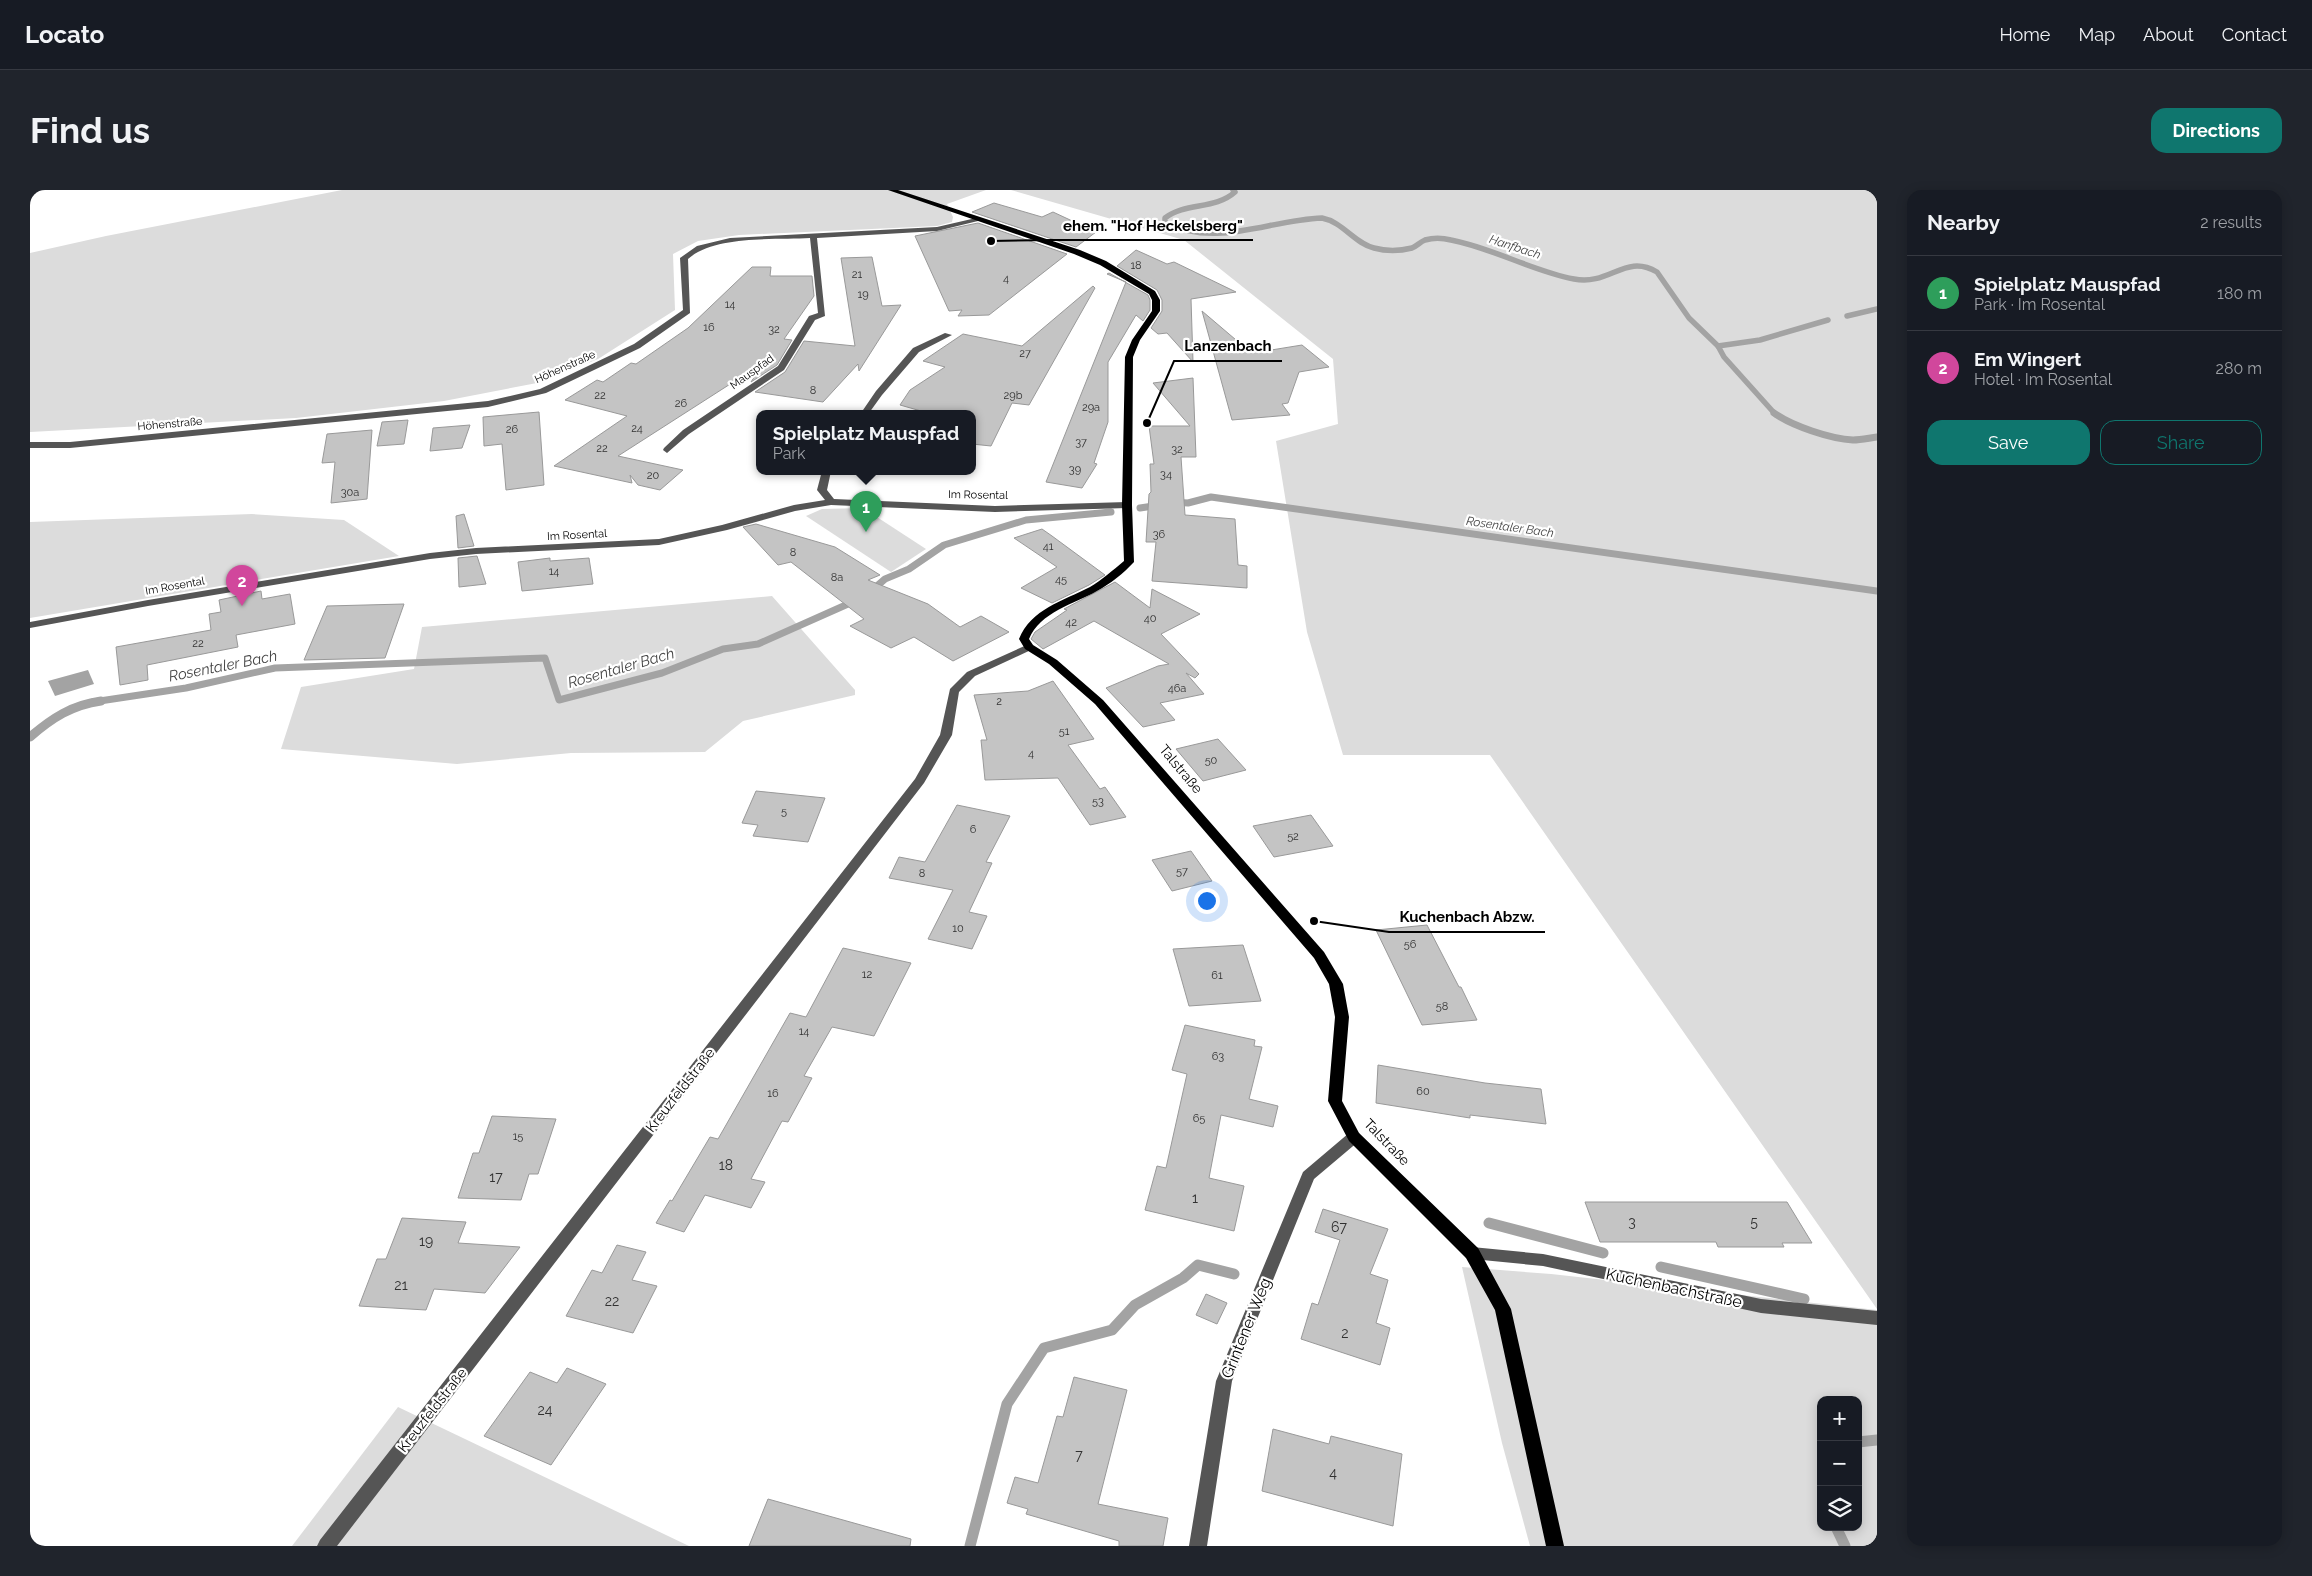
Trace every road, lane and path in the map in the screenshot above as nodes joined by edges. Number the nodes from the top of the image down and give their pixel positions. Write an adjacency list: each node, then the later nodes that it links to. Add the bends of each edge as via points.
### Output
1 (891, 190): 2 (main road)
2 (976, 220): 3 (street, Höhenstraße, via 937,229); 10 (main road, via 1051,242 1103,263 1152,293 1156,300 1156,311 1136,340 1129,357)
3 (813, 235): 6 (street, Höhenstraße, via 730,240 691,251 684,258 687,310 637,346 543,390 488,404 70,445); 7 (street, Mauspfad, via 822,314 812,318 780,368 686,432)
4 (948, 335): 5 (street, via 916,350)
5 (867, 410)
6 (30, 445)
7 (667, 450)
8 (825, 475): 9 (street, via 822,490)
9 (831, 502): 10 (street, Im Rosental, via 995,509); 11 (street, Im Rosental, via 794,508 659,542 439,555)
10 (1127, 505): 12 (main road, via 1129,562 1101,585 1036,620 1024,639)
11 (30, 625)
12 (1029, 647): 13 (main road, Talstraße, via 1054,662 1099,702 1319,955 1336,984 1342,1017 1335,1101); 16 (street, Kreuzfeldstraße, via 971,674 954,691 946,735 920,780)
13 (1354, 1137): 14 (main road, Talstraße); 17 (street, Grintener Weg, via 1308,1176 1224,1381)
14 (1472, 1253): 15 (street, Kuchenbachstraße, via 1543,1260 1761,1306); 18 (main road, Talstraße, via 1503,1309)
15 (1877, 1318)
16 (326, 1546)
17 (1198, 1546)
18 (1555, 1546)

